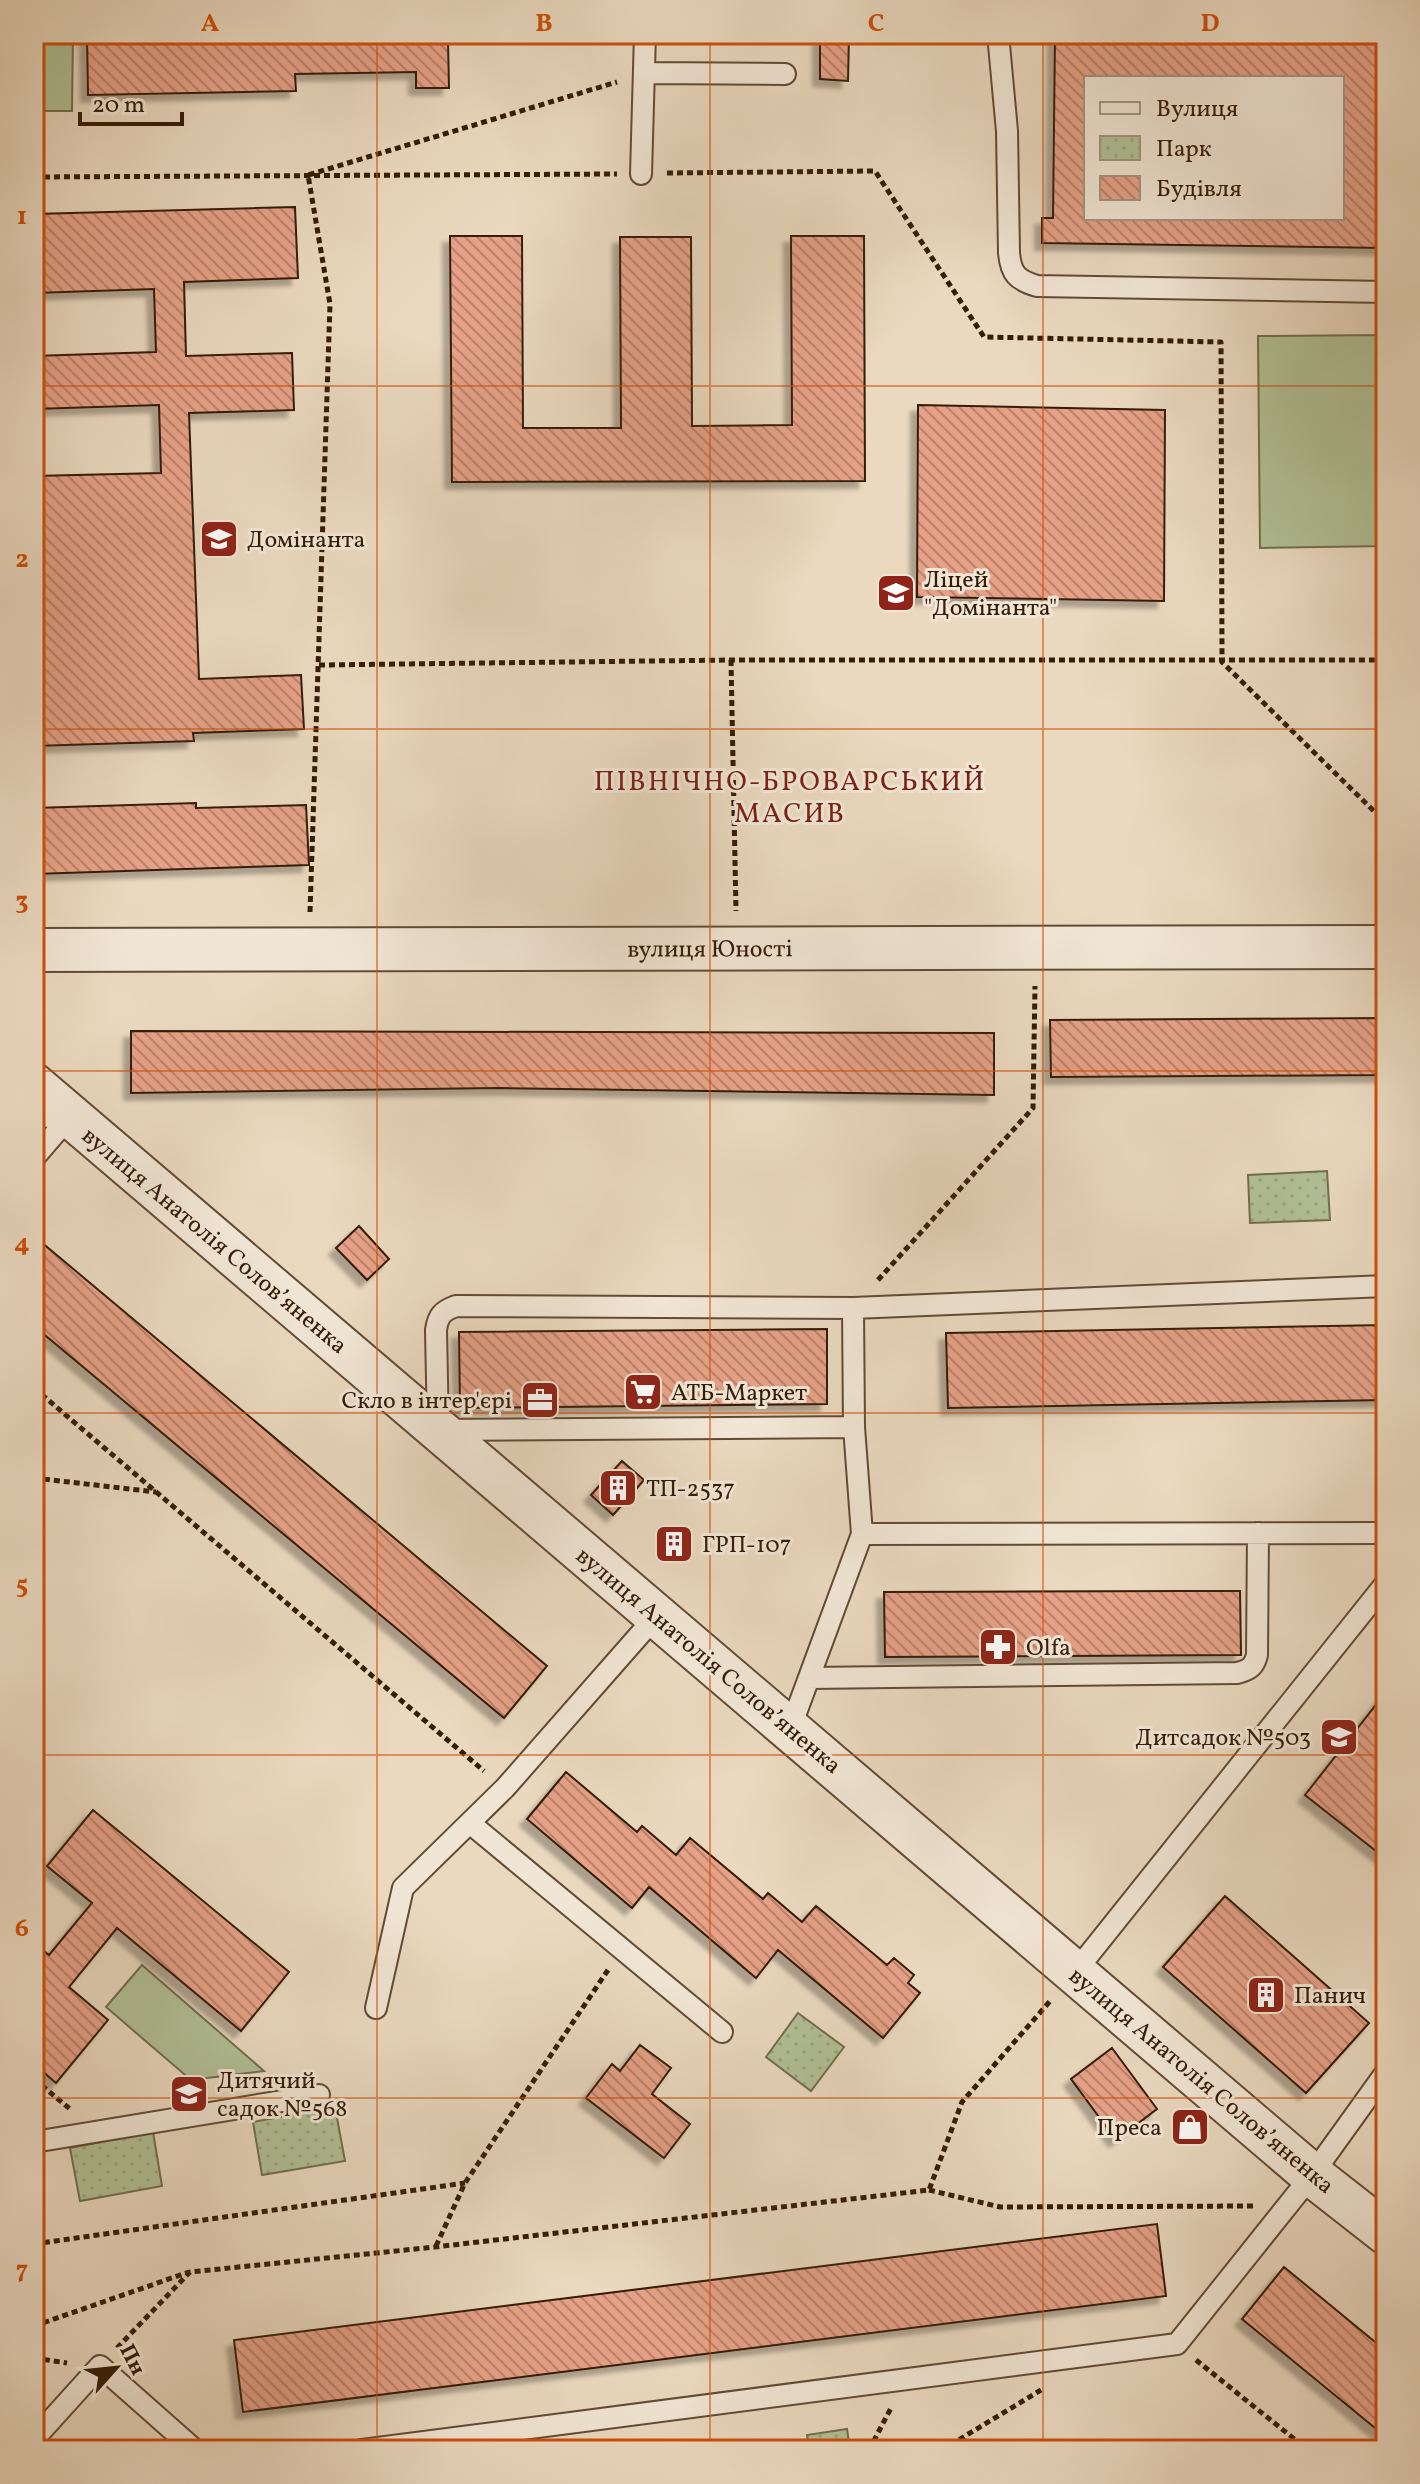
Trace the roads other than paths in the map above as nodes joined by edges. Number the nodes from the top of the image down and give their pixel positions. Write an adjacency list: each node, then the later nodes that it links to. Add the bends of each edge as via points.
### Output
1 (645, 34): 3 (lane)
2 (998, 34): 6 (lane, via 1007,131 1009,253 1019,281 1037,286)
3 (644, 73): 4 (lane); 5 (lane)
4 (785, 74)
5 (641, 174)
6 (1386, 292)
7 (1386, 947): 8 (street, вулиця Юності)
8 (34, 950)
9 (34, 1085): 10 (street, вулиця Анатолія Соловʼяненка)
10 (52, 1117): 11 (lane); 15 (street, вулиця Анатолія Соловʼяненка)
11 (34, 1158)
12 (1386, 1286): 13 (lane)
13 (853, 1308): 14 (lane); 15 (lane, via 456,1306 444,1310 436,1330)
14 (854, 1427): 15 (lane); 18 (lane)
15 (438, 1430): 20 (street, вулиця Анатолія Соловʼяненка)
16 (1258, 1533): 17 (lane); 18 (lane); 21 (lane, via 1257,1655 1247,1671)
17 (1386, 1533)
18 (862, 1534): 21 (lane)
19 (1386, 1583): 24 (lane)
20 (657, 1615): 22 (street, вулиця Анатолія Соловʼяненка); 23 (lane)
21 (809, 1678): 22 (lane)
22 (790, 1729): 24 (street, вулиця Анатолія Соловʼяненка)
23 (471, 1824): 25 (lane, via 403,1888); 26 (lane)
24 (1075, 1972): 30 (street, вулиця Анатолія Соловʼяненка)
25 (376, 2008)
26 (722, 2032)
27 (1386, 2072): 30 (lane)
28 (319, 2095): 29 (lane)
29 (34, 2142)
30 (1300, 2190): 31 (street, вулиця Анатолія Соловʼяненка); 33 (lane, via 1177,2344)
31 (1386, 2233)
32 (34, 2439): 34 (lane, via 100,2366)
33 (407, 2447): 35 (lane)
34 (195, 2450)
35 (362, 2450)

